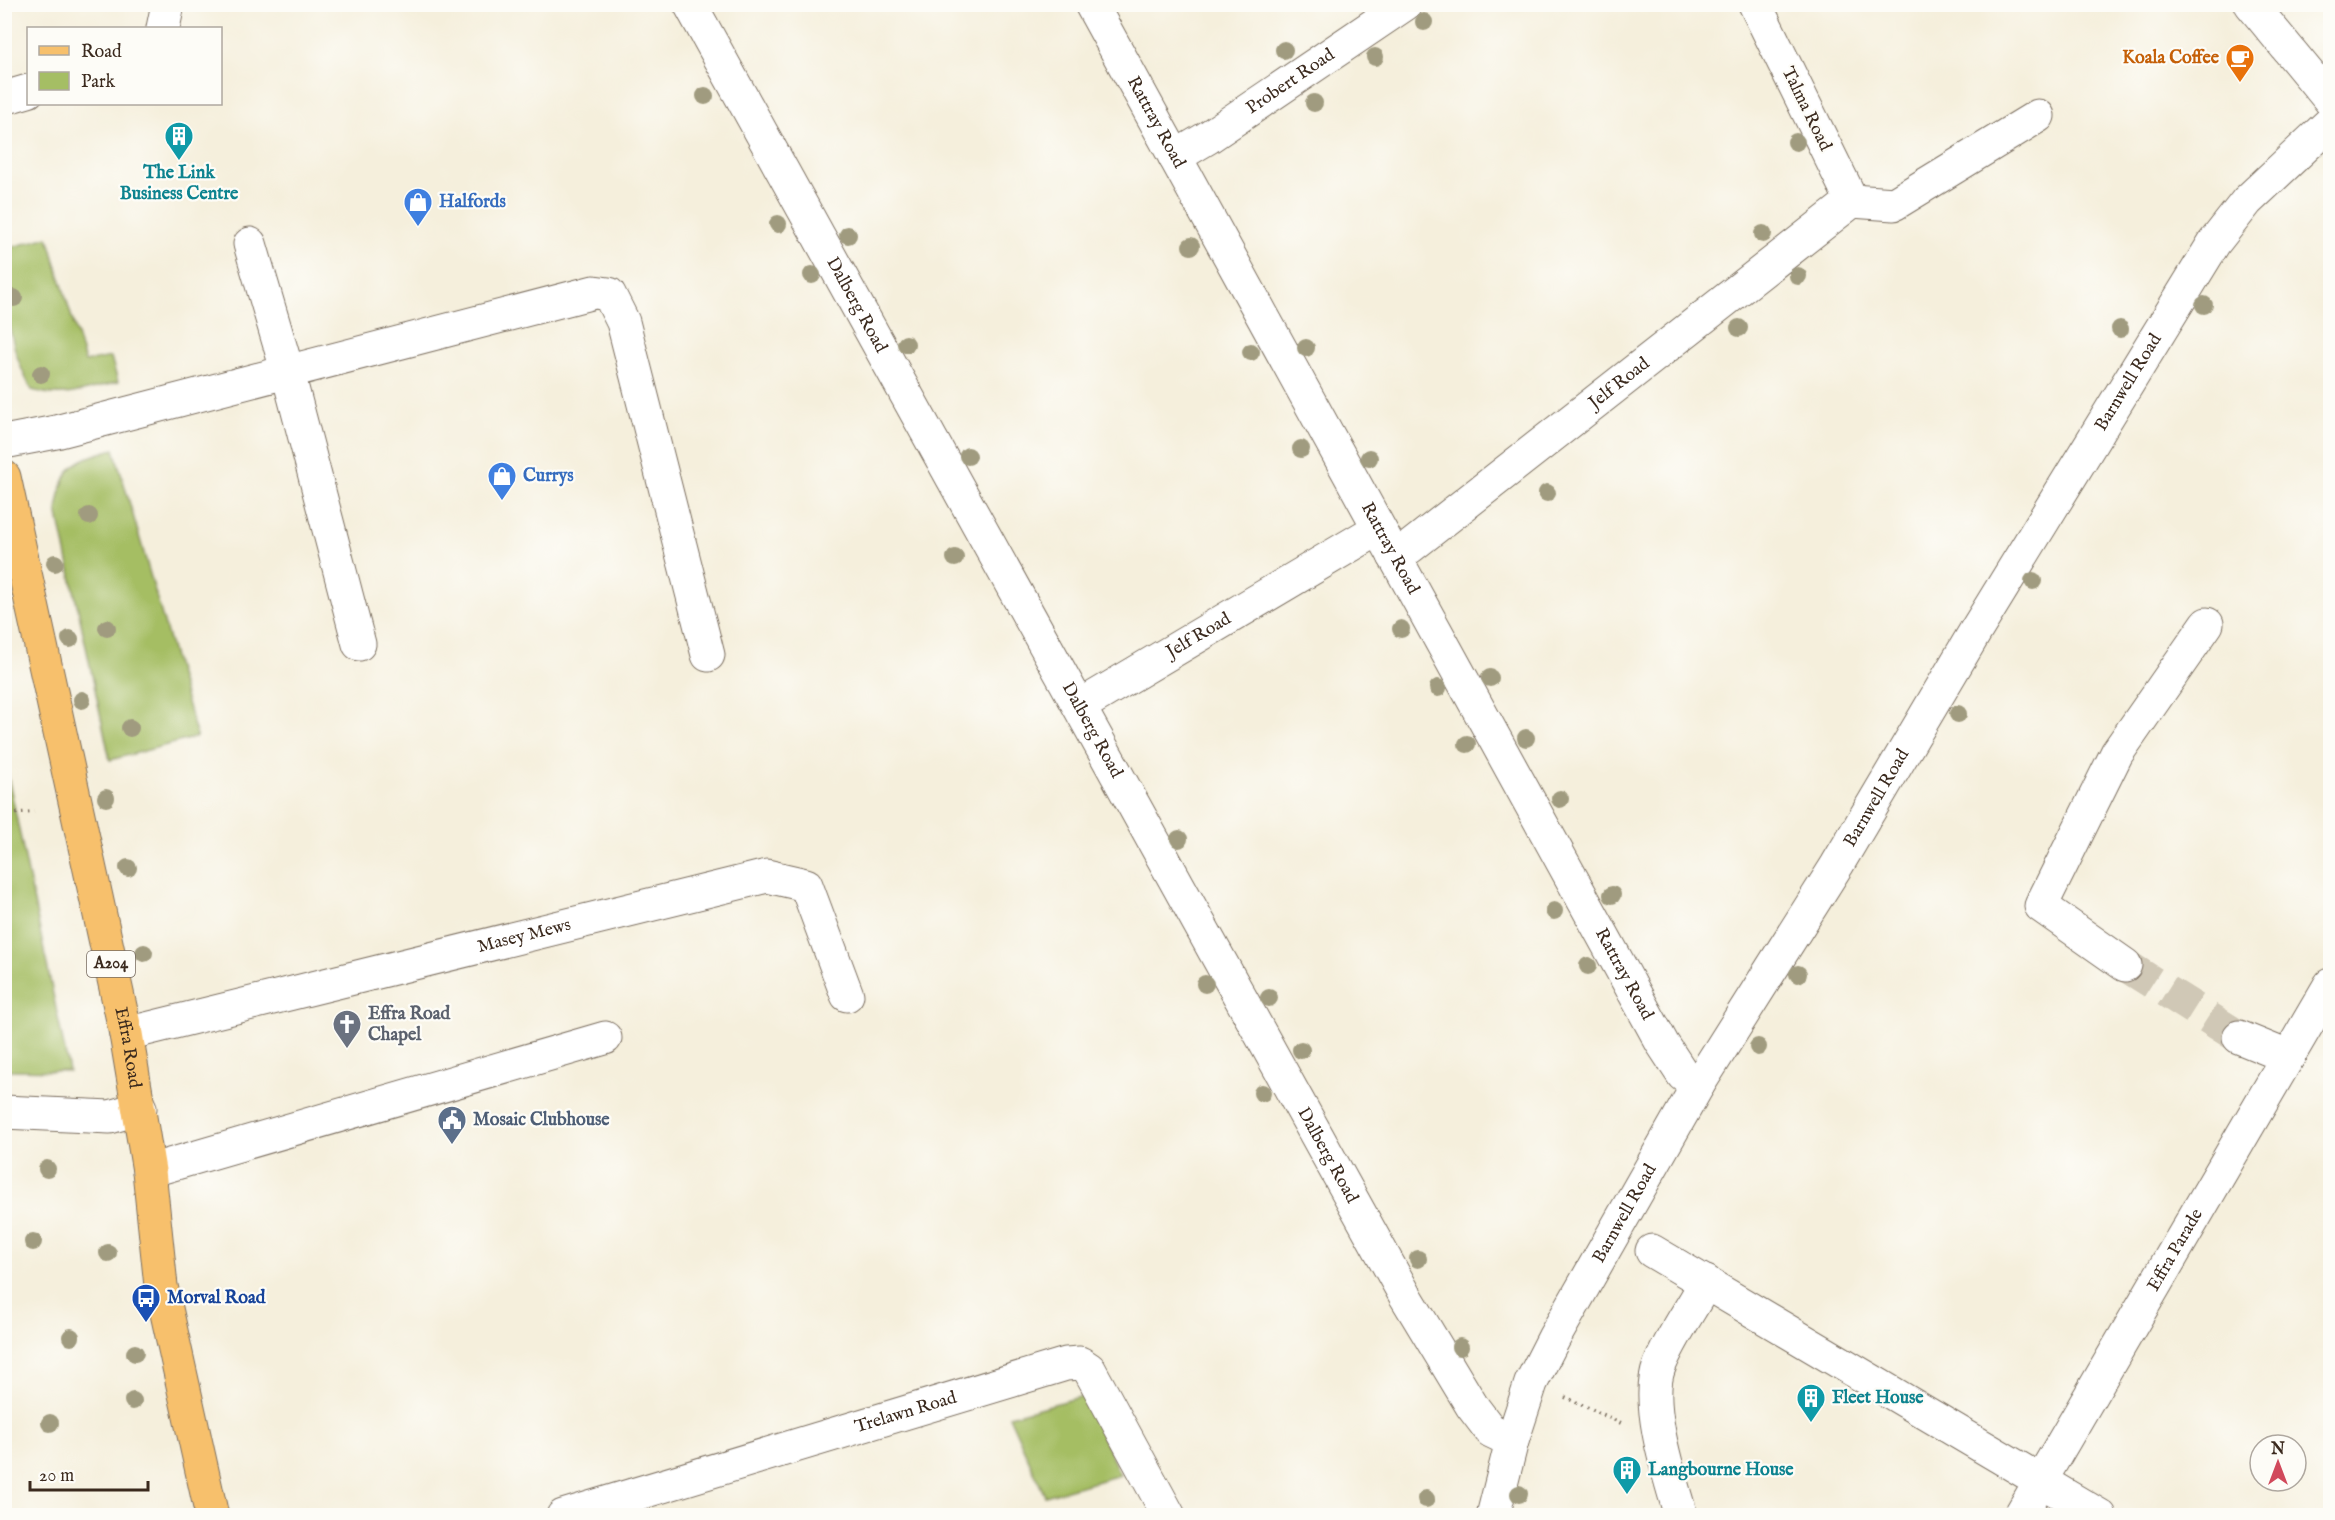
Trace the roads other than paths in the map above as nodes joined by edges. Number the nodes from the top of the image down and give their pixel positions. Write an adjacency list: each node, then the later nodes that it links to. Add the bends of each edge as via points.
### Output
1 (168, 4): 7 (street)
2 (690, 4): 23 (street, Dalberg Road)
3 (1091, 4): 13 (street, Rattray Road)
4 (1405, 4): 13 (street, Probert Road)
5 (1755, 4): 14 (street, Talma Road)
6 (2251, 4): 10 (street)
7 (163, 27)
8 (27, 91): 9 (street)
9 (4, 98)
10 (2331, 100)
11 (2038, 116): 14 (street, via 1894,204)
12 (2331, 123): 31 (street, Barnwell Road, via 2247,201 2214,243 1975,632 1837,866)
13 (1175, 157): 19 (street, Rattray Road)
14 (1847, 205): 19 (street, Jelf Road, via 1410,547)
15 (250, 244): 16 (street)
16 (288, 373): 17 (street); 21 (street); 22 (street, via 594,292 609,294 624,322)
17 (4, 442)
18 (4, 477): 27 (main road, Effra Road / A204)
19 (1386, 543): 23 (street, Jelf Road); 31 (street, Rattray Road, via 1662,1043 1683,1075)
20 (2207, 624): 24 (street, via 2117,753 2041,906)
21 (359, 644)
22 (708, 655)
23 (1080, 706): 37 (street, Dalberg Road, via 1405,1295 1472,1406 1491,1431)
24 (2125, 965)
25 (2331, 985): 30 (street, Effra Parade)
26 (847, 995): 27 (street, Masey Mews, via 806,885 767,876)
27 (126, 1034): 32 (main road, Effra Road / A204)
28 (605, 1038): 34 (street)
29 (2239, 1038): 30 (street)
30 (2289, 1057): 38 (street, Effra Parade)
31 (1698, 1085): 37 (street, Barnwell Road, via 1554,1338 1531,1383)
32 (140, 1108): 33 (street, via 110,1117); 34 (main road, Effra Road / A204)
33 (4, 1112)
34 (149, 1171): 40 (main road, Effra Road / A204, via 161,1286)
35 (1652, 1251): 36 (street)
36 (1706, 1282): 38 (street); 39 (street, via 1659,1368 1656,1386 1660,1442)
37 (1512, 1441): 43 (street, Barnwell Road)
38 (2041, 1480): 44 (street, Effra Parade); 45 (street)
39 (1687, 1511)
40 (212, 1515)
41 (563, 1515): 42 (street, Trelawn Road, via 1080,1363 1089,1369)
42 (1169, 1515)
43 (1493, 1515)
44 (2020, 1515)
45 (2100, 1515)

